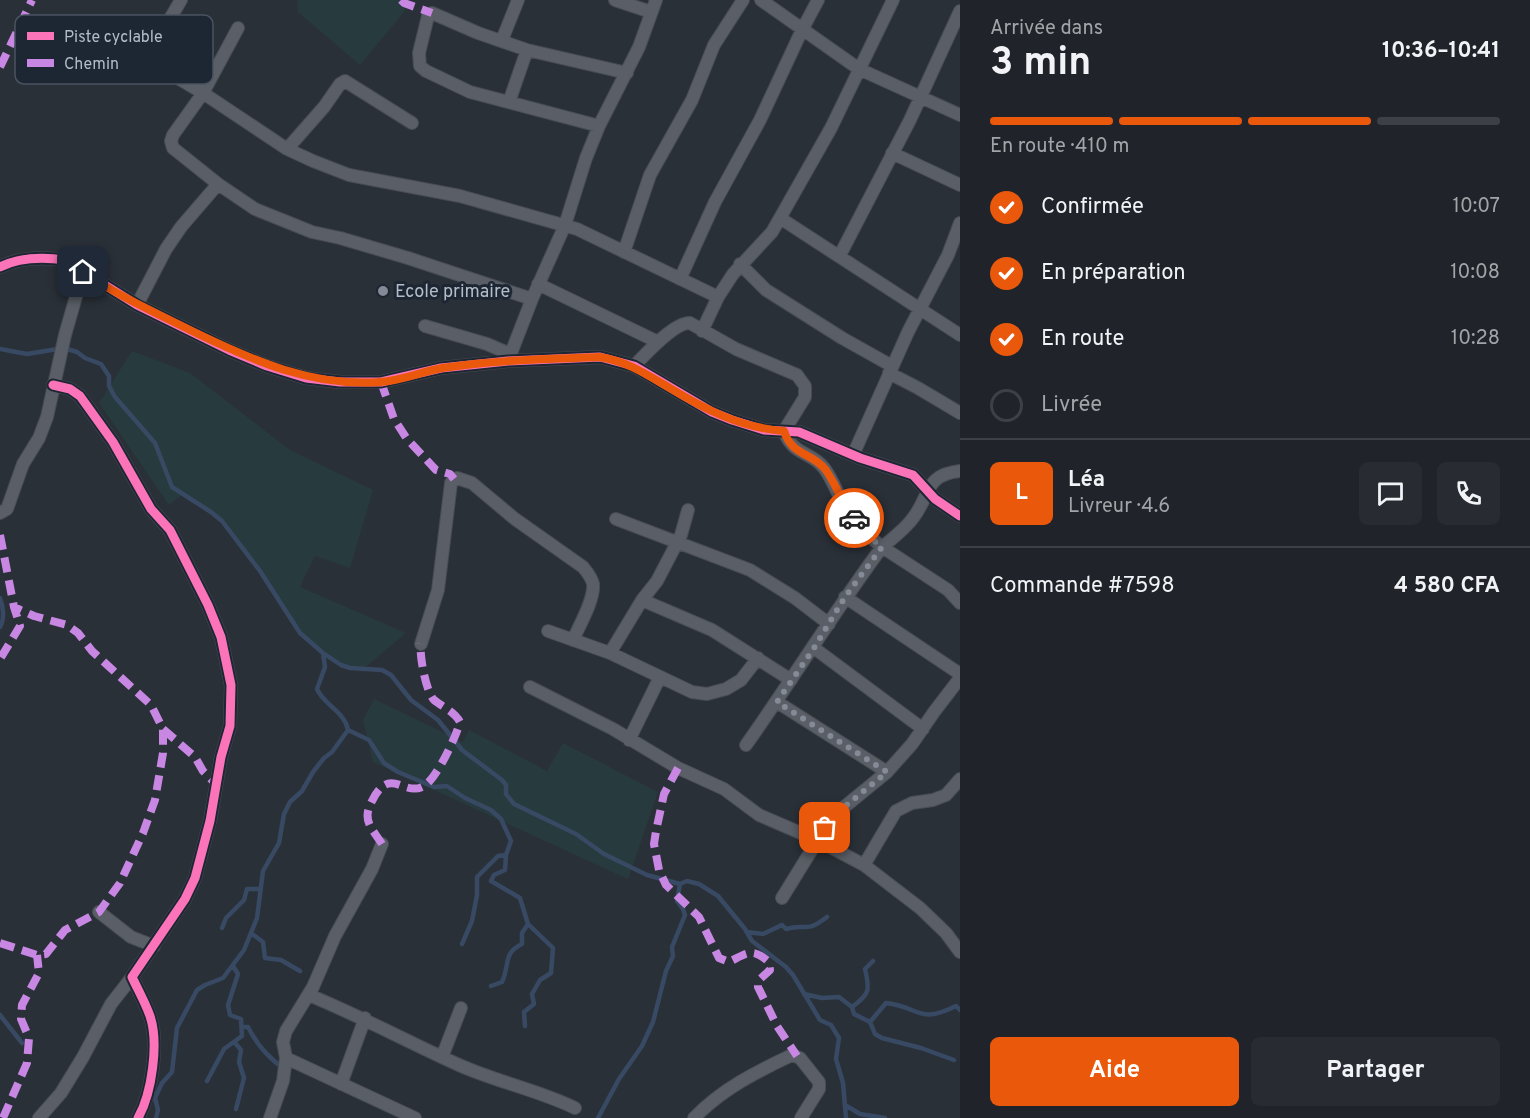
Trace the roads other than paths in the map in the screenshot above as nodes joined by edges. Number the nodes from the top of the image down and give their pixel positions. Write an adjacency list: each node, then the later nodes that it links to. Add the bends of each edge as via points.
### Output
1 (180, 0): 11 (street)
2 (518, 0): 14 (street)
3 (615, 0): 10 (street)
4 (656, 0): 10 (street)
5 (743, 0): 34 (street, via 714,45 692,99 650,175)
6 (761, 0): 13 (street)
7 (818, 0): 13 (street)
8 (893, 0): 16 (street)
9 (960, 10): 22 (street)
10 (651, 12): 17 (street)
11 (171, 15)
12 (238, 28): 18 (street)
13 (802, 30): 16 (street); 41 (street)
14 (502, 40): 15 (street); 23 (street, via 432,13 422,35 420,66 470,92)
15 (527, 50): 17 (street); 23 (street)
16 (859, 69): 22 (street); 31 (street)
17 (627, 73): 26 (street)
18 (213, 74)
19 (188, 84): 21 (street)
20 (208, 84): 21 (street)
21 (203, 93): 27 (street); 29 (street, via 171,141 173,148)
22 (920, 98): 24 (street); 28 (street)
23 (509, 102): 26 (street)
24 (960, 116)
25 (412, 123): 27 (street, via 345,81)
26 (599, 126): 33 (street)
27 (287, 149): 33 (street, via 349,175 460,196)
28 (892, 153): 30 (street); 35 (street)
29 (218, 184): 44 (street, via 255,209 312,232 408,258); 45 (street, via 176,234)
30 (960, 185)
31 (780, 218): 35 (street); 38 (street, via 772,232)
32 (960, 223): 36 (street)
33 (565, 225): 34 (street, via 603,239); 42 (street)
34 (624, 252): 41 (street)
35 (840, 255): 46 (street)
36 (948, 255): 37 (street); 46 (street)
37 (960, 261)
38 (740, 264): 43 (street); 53 (street, via 766,290)
39 (0, 267): 40 (street, via 15,260 52,258 65,260)
40 (83, 272): 45 (street); 54 (street)
41 (680, 279): 43 (street)
42 (538, 284): 44 (street); 50 (street)
43 (718, 297): 48 (street)
44 (532, 299): 51 (street)
45 (137, 305): 51 (street, via 239,354 306,378 381,382)
46 (921, 308): 49 (street); 53 (street)
47 (425, 326): 51 (street, via 487,344)
48 (702, 331): 50 (street, via 684,323); 56 (street, via 797,375 805,386 805,397)
49 (960, 335)
50 (658, 342): 52 (street)
51 (509, 357): 52 (street, via 600,357)
52 (634, 366): 56 (street, via 712,412 764,430)
53 (890, 370): 55 (street); 57 (street)
54 (53, 385): 61 (street, via 39,438 23,464 7,509); 91 (street, via 80,396 113,442 151,509 170,530 221,637 231,686 230,726 199,866 184,899)
55 (960, 413)
56 (784, 431): 57 (street, via 800,432); 65 (street, via 796,450 824,468 846,509)
57 (854, 454): 59 (street, via 913,475)
58 (960, 471): 59 (street, via 938,477)
59 (928, 490): 62 (street); 65 (street, via 914,518)
60 (688, 510): 64 (street)
61 (0, 513)
62 (960, 516)
63 (616, 519): 64 (street)
64 (677, 542): 67 (street, via 657,581); 69 (street, via 750,570)
65 (882, 547): 66 (street); 68 (street, via 948,590)
66 (845, 597): 69 (street); 76 (street)
67 (642, 600): 74 (street); 75 (street, via 712,630)
68 (960, 603)
69 (829, 624): 73 (street)
70 (548, 631): 71 (street)
71 (573, 640): 72 (street, via 592,596 593,583 583,567 472,483 457,478 452,483 438,590); 74 (street)
72 (421, 644)
73 (814, 648): 78 (street); 81 (street)
74 (610, 653): 77 (street)
75 (758, 658): 77 (street, via 741,680 707,694 692,692); 78 (street)
76 (960, 676): 81 (street)
77 (660, 677): 82 (street)
78 (791, 680): 80 (street)
79 (530, 687): 82 (street)
80 (777, 702): 83 (street); 84 (street)
81 (924, 729): 84 (street)
82 (629, 740): 86 (street, via 724,789 759,815)
83 (746, 745)
84 (887, 772): 86 (street, via 832,817)
85 (960, 779): 88 (street, via 946,795 896,811)
86 (817, 840): 88 (street); 89 (street)
87 (382, 844): 94 (street)
88 (864, 865): 92 (street, via 920,908)
89 (782, 898)
90 (99, 912): 91 (street, via 131,938)
91 (154, 946): 93 (street)
92 (960, 952)
93 (132, 977): 101 (street, via 111,1004 61,1093); 102 (street, via 153,1035 152,1081)
94 (309, 995): 96 (street); 98 (street, via 286,1031)
95 (461, 1008): 97 (street)
96 (365, 1018): 97 (street); 99 (street)
97 (442, 1057): 100 (street)
98 (286, 1058): 99 (street); 103 (street, via 283,1081)
99 (341, 1084): 104 (street)
100 (575, 1108)
101 (39, 1118)
102 (138, 1118)
103 (270, 1118)
104 (415, 1118)
105 (694, 1118): 106 (street, via 730,1087 792,1055 800,1058 819,1082 819,1089)
106 (801, 1118)

